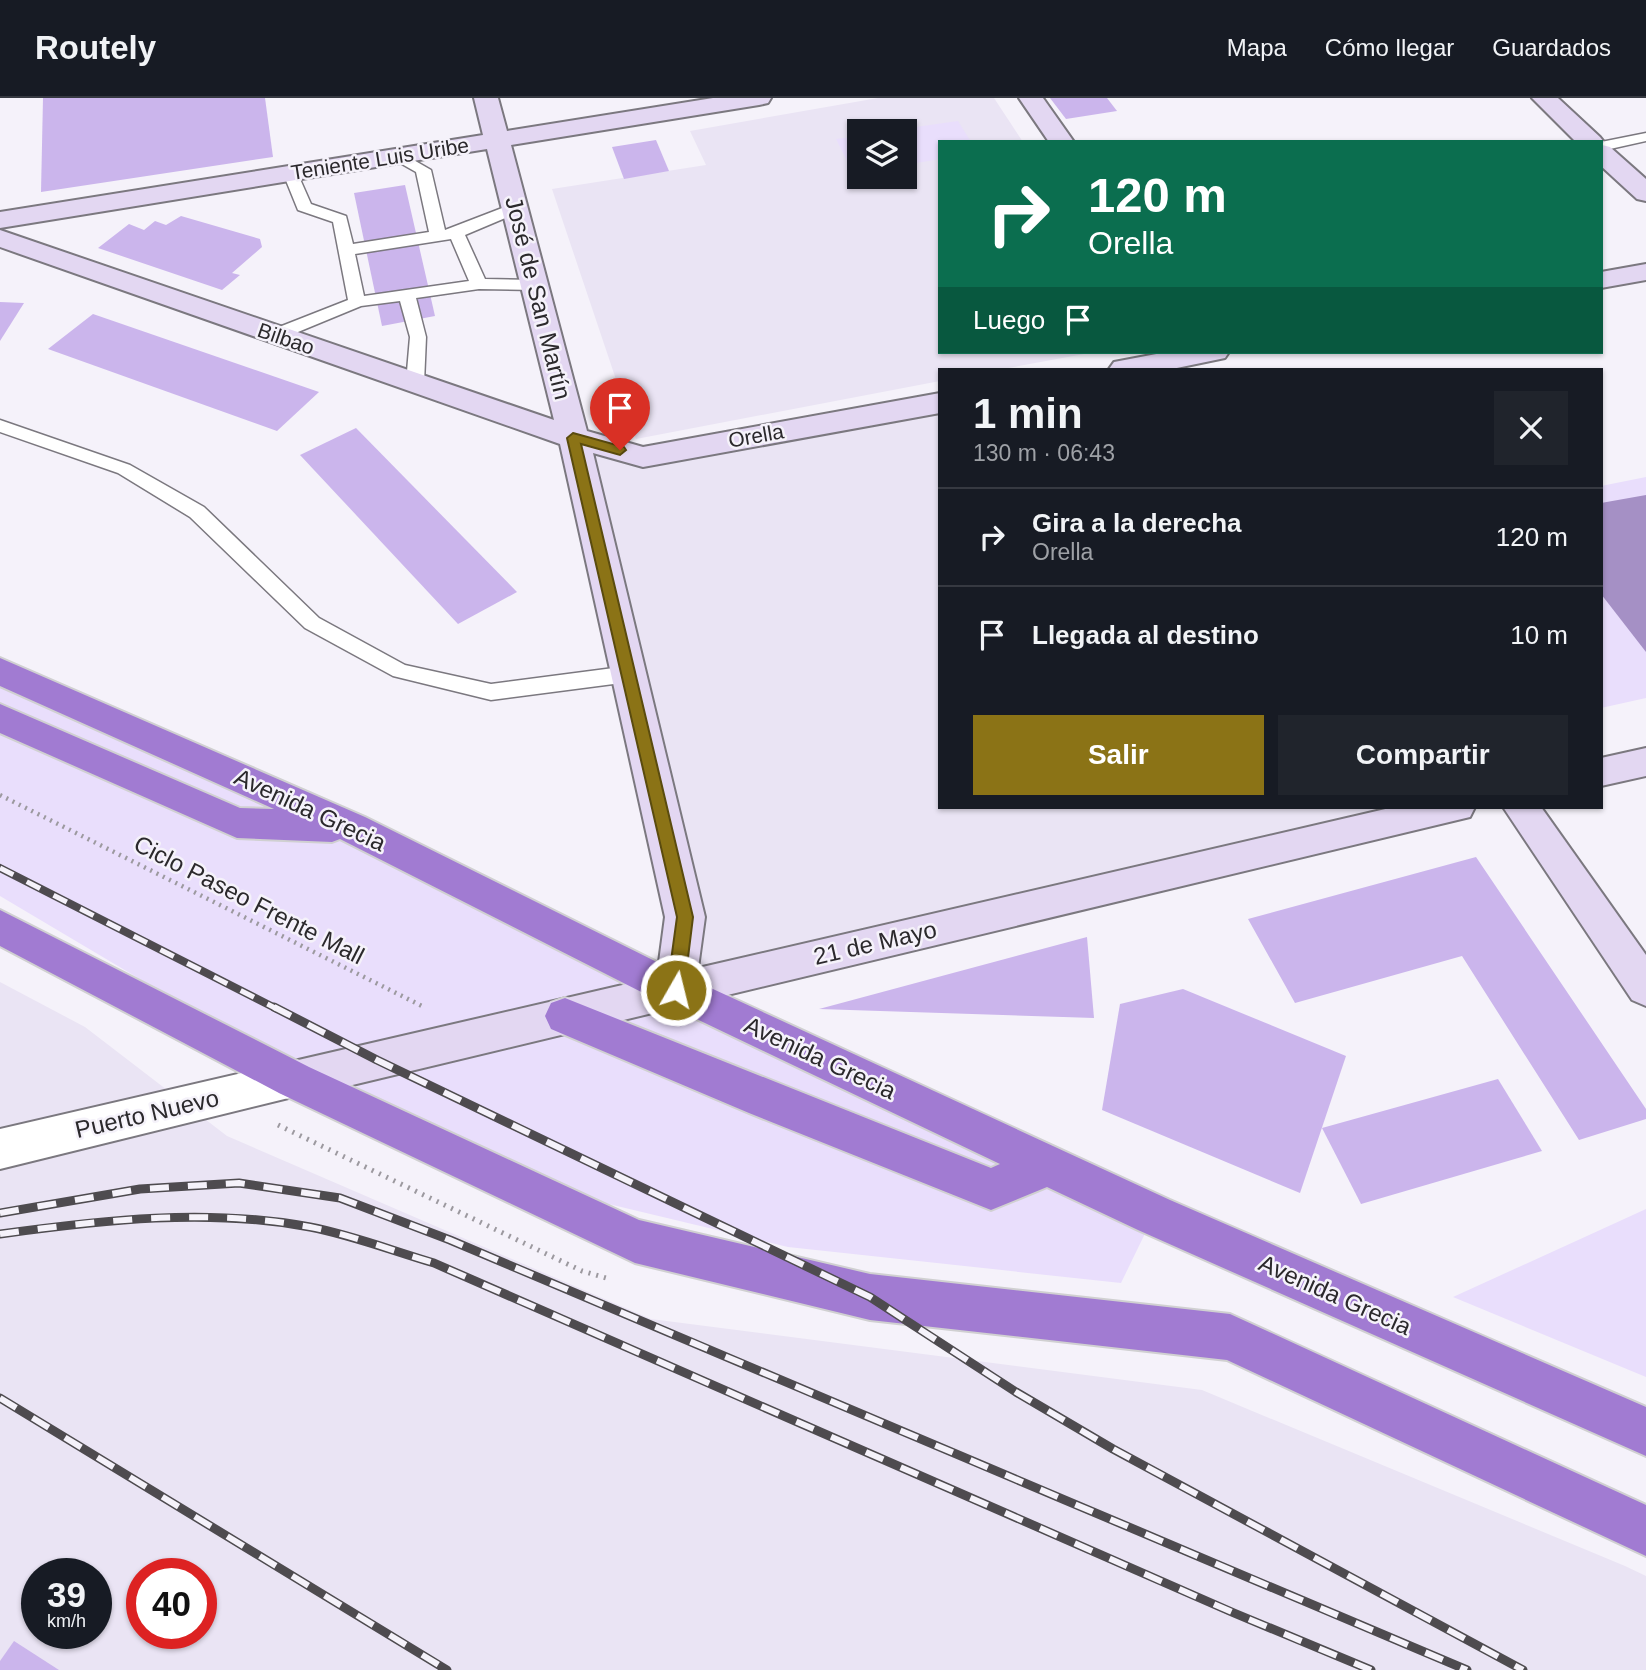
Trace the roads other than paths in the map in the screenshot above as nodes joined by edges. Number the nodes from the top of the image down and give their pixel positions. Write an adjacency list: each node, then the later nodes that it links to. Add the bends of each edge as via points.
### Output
1 (486, 98): 6 (street, José de San Martín)
2 (760, 98): 6 (street, Teniente Luis Uribe)
3 (1031, 98): 7 (street)
4 (1544, 98): 8 (street)
5 (1646, 137): 9 (lane)
6 (498, 140): 11 (street, Teniente Luis Uribe); 14 (street, José de San Martín)
7 (1061, 140)
8 (1589, 140)
9 (1603, 148)
10 (1603, 151): 13 (street)
11 (398, 156): 12 (street, Teniente Luis Uribe); 17 (lane, via 423,170)
12 (291, 173): 15 (street, Teniente Luis Uribe); 19 (lane, via 304,207 340,219)
13 (1646, 194)
14 (516, 208): 16 (lane); 23 (street, José de San Martín)
15 (0, 220)
16 (456, 233): 17 (lane); 22 (lane)
17 (438, 236): 19 (lane)
18 (0, 237): 26 (street, Bilbao)
19 (346, 250): 25 (lane)
20 (1646, 272): 21 (street)
21 (1603, 280)
22 (479, 284): 23 (lane); 24 (lane)
23 (535, 285): 32 (street, José de San Martín)
24 (407, 295): 25 (lane); 29 (lane, via 418,337)
25 (357, 302): 26 (lane)
26 (275, 335): 29 (street, Bilbao)
27 (1212, 356): 28 (street)
28 (1131, 368)
29 (415, 383): 32 (street, Bilbao)
30 (938, 403): 32 (street, Orella, via 643,457)
31 (0, 426): 34 (lane, via 124,469 197,512 312,623 400,671 491,692)
32 (573, 438): 34 (street, José de San Martín)
33 (0, 671): 40 (highway, Avenida Grecia)
34 (629, 674): 43 (street, José de San Martín, via 685,917)
35 (0, 718): 40 (highway, via 237,823)
36 (1646, 762): 37 (street)
37 (1603, 772)
38 (1448, 809): 43 (street, 21 de Mayo)
39 (1522, 809): 42 (street)
40 (352, 828): 43 (highway, Avenida Grecia)
41 (0, 927): 45 (highway)
42 (1646, 988)
43 (676, 990): 44 (street, 21 de Mayo); 47 (highway, Avenida Grecia)
44 (565, 1016): 45 (street, 21 de Mayo); 47 (highway, via 991,1189)
45 (294, 1080): 46 (street, Puerto Nuevo); 49 (highway, via 635,1241 870,1297 1230,1337)
46 (0, 1149)
47 (1047, 1166): 48 (highway, Avenida Grecia)
48 (1646, 1432)
49 (1646, 1531)

